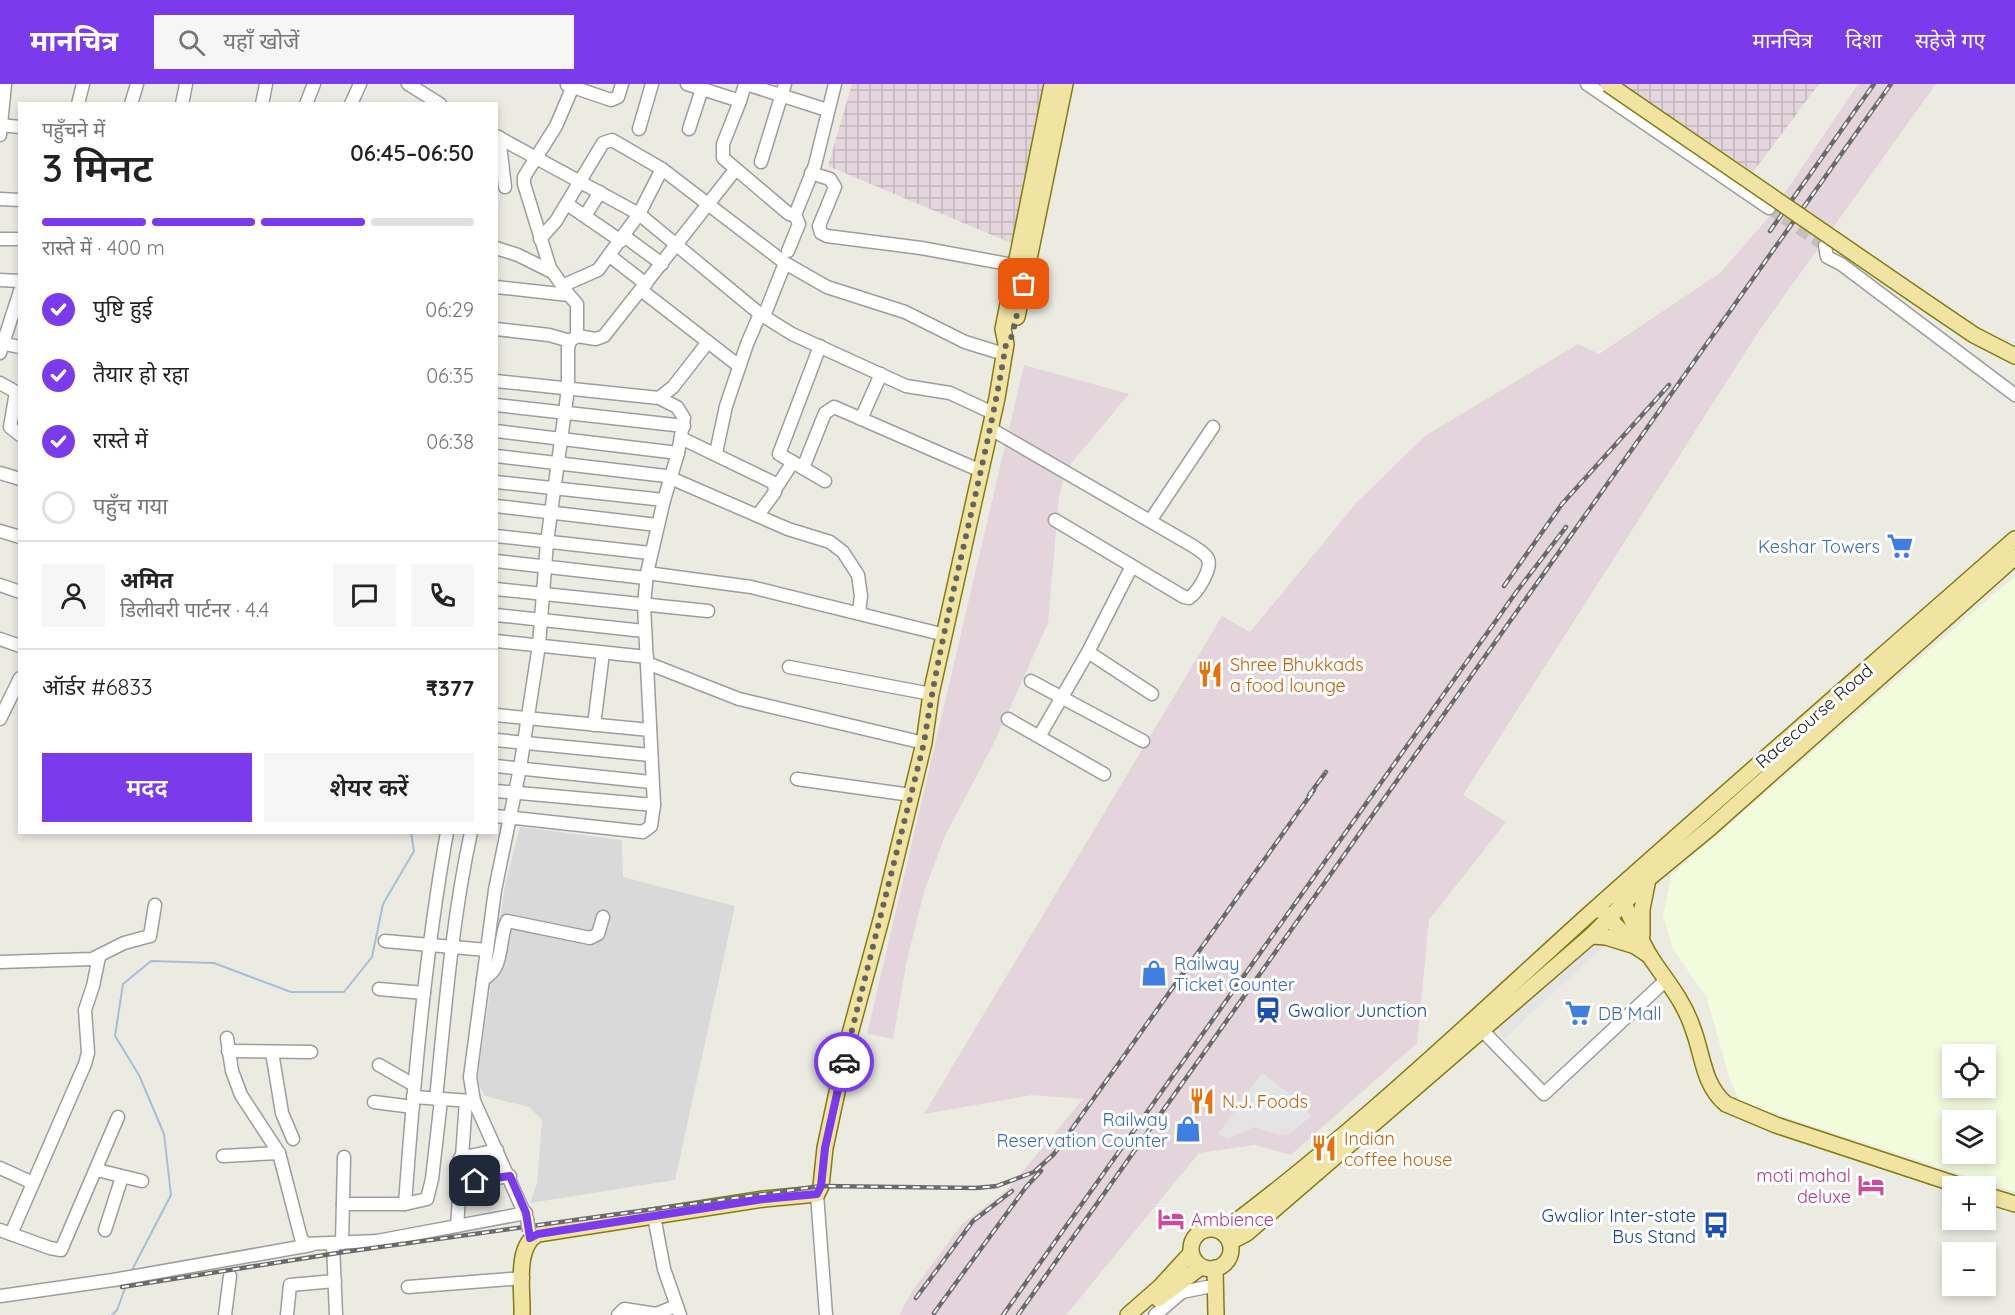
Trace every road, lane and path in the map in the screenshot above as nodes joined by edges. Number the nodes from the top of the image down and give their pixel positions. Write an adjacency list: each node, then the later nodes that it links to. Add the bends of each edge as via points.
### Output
1 (5, 84): 31 (street)
2 (83, 84): 22 (street)
3 (137, 84): 23 (street)
4 (186, 84): 24 (street)
5 (267, 84): 25 (street)
6 (314, 84): 26 (street)
7 (360, 84): 27 (street)
8 (408, 84): 28 (street)
9 (622, 84): 18 (street, via 618,97 611,100)
10 (652, 84): 32 (street)
11 (687, 84): 19 (street)
12 (746, 84): 20 (street); 21 (street)
13 (835, 84): 29 (street)
14 (1052, 84): 63 (main road)
15 (1065, 84): 63 (main road)
16 (1587, 84): 49 (street)
17 (1608, 84): 79 (main road, bridge, via 1974,335)
18 (571, 85): 36 (street, via 556,126)
19 (702, 89): 21 (street); 33 (street)
20 (783, 90): 29 (street); 37 (street)
21 (740, 101): 40 (street, via 723,151 723,158)
22 (78, 102)
23 (132, 102)
24 (182, 102)
25 (262, 102)
26 (307, 102)
27 (352, 102)
28 (437, 102)
29 (827, 110): 41 (street)
30 (18, 127): 31 (street)
31 (1, 128)
32 (639, 129)
33 (688, 129)
34 (498, 136): 35 (street); 38 (street)
35 (515, 146): 36 (street); 38 (street)
36 (535, 156): 42 (street); 56 (street, via 524,184)
37 (761, 162)
38 (502, 165): 43 (street)
39 (662, 169): 42 (street, via 607,140); 48 (street); 50 (street)
40 (735, 170): 48 (street); 51 (street)
41 (811, 173): 51 (street); 63 (street, via 830,179 835,187 819,226 827,236)
42 (581, 181): 44 (street); 47 (street)
43 (505, 187)
44 (600, 192): 50 (street); 52 (street)
45 (0, 199): 46 (street)
46 (18, 200)
47 (567, 204): 52 (street); 56 (street)
48 (708, 205): 57 (street); 61 (street)
49 (1769, 208)
50 (639, 214): 53 (street); 57 (street)
51 (795, 215): 61 (street, via 799,224)
52 (585, 216): 53 (street)
53 (623, 238): 60 (street); 62 (street)
54 (0, 239): 55 (street)
55 (18, 239)
56 (540, 239): 64 (street)
57 (678, 245): 62 (street); 71 (street)
58 (1825, 246): 85 (street, via 1827,257)
59 (498, 249): 64 (street)
60 (610, 256): 68 (street); 69 (street, via 593,274)
61 (786, 257): 71 (street); 78 (street, via 826,287 906,312 965,342)
62 (662, 264): 68 (street)
63 (1023, 267): 78 (main road, via 1003,329)
64 (552, 272): 69 (street)
65 (0, 280): 66 (street)
66 (18, 281)
67 (498, 287): 69 (street)
68 (643, 287): 73 (street, via 604,336); 74 (street)
69 (566, 290): 73 (street, via 577,304)
70 (18, 297): 76 (street)
71 (762, 315): 75 (street); 80 (street)
72 (498, 329): 73 (street)
73 (573, 338): 84 (street)
74 (708, 342): 80 (street); 86 (street, via 673,387)
75 (820, 346): 81 (street); 100 (street, via 779,454)
76 (1, 347): 77 (street)
77 (18, 347)
78 (1005, 349): 90 (main road)
79 (2015, 356)
80 (739, 366): 97 (street)
81 (881, 374): 89 (street); 90 (street, via 906,386 950,393)
82 (498, 381): 84 (street)
83 (0, 383): 94 (street, via 16,392 10,427)
84 (568, 389): 86 (street); 88 (street)
85 (2015, 395)
86 (659, 398): 93 (street, via 682,413)
87 (498, 405): 88 (street)
88 (565, 413): 93 (street); 95 (street)
89 (861, 419): 100 (street, via 842,409 829,409); 101 (street)
90 (992, 421): 101 (main road); 114 (street)
91 (1213, 427): 114 (street)
92 (498, 431): 95 (street)
93 (682, 432): 96 (street); 97 (street)
94 (18, 433)
95 (561, 439): 96 (street); 99 (street)
96 (678, 453): 104 (street)
97 (716, 453): 107 (street, via 774,483)
98 (498, 456): 99 (street)
99 (558, 463): 104 (street, via 658,474); 108 (street)
100 (798, 465): 105 (street); 107 (street)
101 (981, 471): 137 (main road)
102 (0, 473): 103 (street)
103 (18, 478)
104 (671, 479): 109 (street); 112 (street)
105 (825, 481)
106 (498, 482): 108 (street)
107 (776, 488): 112 (street)
108 (554, 489): 109 (street); 111 (street)
109 (664, 500): 115 (street)
110 (498, 506): 111 (street)
111 (551, 513): 115 (street); 120 (street)
112 (758, 515): 133 (street, via 830,542 843,552 861,586)
113 (1056, 520): 124 (street)
114 (1150, 521): 124 (street, via 1205,554 1208,568 1189,598)
115 (657, 525): 121 (street)
116 (0, 531): 117 (street)
117 (18, 536)
118 (498, 536): 120 (street)
119 (2015, 539): 177 (main road, Racecourse Road)
120 (547, 542): 121 (street); 125 (street)
121 (650, 553): 126 (street)
122 (2015, 557): 176 (main road, Racecourse Road)
123 (498, 561): 125 (street)
124 (1132, 566): 142 (street)
125 (544, 567): 126 (street); 130 (street)
126 (646, 576): 131 (street); 133 (street, via 751,587)
127 (0, 585): 129 (street)
128 (498, 589): 130 (street)
129 (18, 591)
130 (542, 594): 131 (street); 135 (street)
131 (644, 605): 132 (street); 136 (street)
132 (708, 611)
133 (859, 612): 137 (street)
134 (498, 615): 135 (street)
135 (540, 620): 136 (street); 141 (street)
136 (644, 632): 144 (street)
137 (945, 635): 148 (main road)
138 (0, 639): 140 (street)
139 (498, 641): 141 (street)
140 (18, 645)
141 (539, 645): 143 (street); 153 (street)
142 (1088, 652): 149 (street); 150 (street)
143 (603, 653): 144 (street); 156 (street)
144 (647, 660): 157 (street); 162 (street, via 739,699)
145 (789, 667): 148 (street)
146 (18, 681): 151 (street)
147 (1031, 681): 150 (street)
148 (931, 694): 162 (main road)
149 (1152, 694)
150 (1062, 698): 158 (street); 160 (street)
151 (3, 700): 154 (street)
152 (498, 715): 153 (street)
153 (528, 718): 156 (street); 161 (street)
154 (0, 719)
155 (1008, 719): 158 (street)
156 (594, 725): 157 (street)
157 (650, 730): 163 (street)
158 (1041, 735): 166 (street)
159 (498, 740): 161 (street)
160 (1143, 741)
161 (524, 743): 163 (street); 165 (street)
162 (924, 743): 171 (main road)
163 (650, 755): 168 (street)
164 (498, 766): 165 (street)
165 (520, 768): 168 (street); 170 (street)
166 (1104, 774)
167 (797, 779): 171 (street)
168 (651, 782): 172 (street)
169 (498, 791): 170 (street)
170 (515, 793): 172 (street); 173 (street)
171 (911, 795): 216 (main road, via 848,1041)
172 (654, 805): 173 (street, via 651,826 643,832)
173 (503, 817): 186 (street)
174 (447, 834): 184 (street)
175 (471, 834): 185 (street)
176 (1648, 879): 177 (main road, Racecourse Road); 182 (main road)
177 (1619, 899): 179 (main road); 182 (main road)
178 (155, 905): 187 (street, via 150,936 116,946)
179 (1603, 912): 181 (main road); 182 (main road); 226 (main road)
180 (603, 917): 189 (street, via 598,934 590,938 507,921 496,969)
181 (1591, 936): 182 (main road); 193 (main road)
182 (1638, 941): 190 (main road)
183 (385, 942): 184 (street)
184 (429, 945): 185 (street); 192 (street)
185 (451, 947): 186 (street); 198 (street)
186 (487, 950): 189 (street)
187 (99, 957): 188 (street); 214 (street, via 85,1010 85,1064)
188 (0, 962)
189 (483, 979): 199 (street)
190 (1667, 979): 193 (street, via 1544,1094); 212 (main road, via 1686,1010 1712,1090 1726,1104 1776,1125)
191 (378, 989): 192 (street)
192 (424, 993): 197 (street)
193 (1482, 1030): 226 (main road, via 1247,1233)
194 (272, 1052): 195 (street); 202 (street, via 282,1113); 204 (street, via 227,1045 241,1095)
195 (311, 1052)
196 (378, 1065): 197 (street)
197 (413, 1096): 198 (street); 200 (street); 219 (street)
198 (439, 1100): 199 (street); 219 (street, via 430,1193 423,1201)
199 (470, 1101): 203 (street); 207 (street)
200 (374, 1102)
201 (118, 1117): 209 (street)
202 (293, 1139)
203 (497, 1150): 207 (street); 210 (street)
204 (279, 1154): 205 (street); 228 (street, via 301,1238)
205 (223, 1156)
206 (345, 1157): 218 (street)
207 (460, 1158): 215 (street)
208 (0, 1168): 214 (street)
209 (97, 1170): 211 (street); 225 (street, via 61,1250)
210 (510, 1176): 215 (street); 222 (street)
211 (122, 1177): 213 (street); 224 (street)
212 (1942, 1180)
213 (142, 1181)
214 (33, 1184): 225 (street)
215 (458, 1184): 223 (street)
216 (817, 1194): 221 (main road); 244 (street)
217 (1996, 1198): 220 (main road)
218 (343, 1204): 219 (street); 227 (street)
219 (405, 1204)
220 (2015, 1204)
221 (654, 1216): 222 (main road, via 538,1234); 238 (street, via 664,1269)
222 (528, 1225): 223 (street); 232 (main road)
223 (457, 1226): 227 (street)
224 (105, 1230)
225 (5, 1232)
226 (1226, 1237): 229 (main road, via 1209,1229 1203,1231 1193,1240); 230 (main road, via 1231,1249 1226,1262)
227 (337, 1244): 228 (street); 233 (street)
228 (311, 1245): 237 (street)
229 (1191, 1252): 230 (main road); 245 (main road)
230 (1208, 1268): 234 (main road); 236 (main road); 249 (main road)
231 (230, 1276): 239 (street)
232 (523, 1278): 235 (street); 242 (main road)
233 (335, 1281): 240 (street, via 290,1285); 241 (street)
234 (1184, 1285): 236 (street); 246 (main road); 247 (street)
235 (408, 1287)
236 (1206, 1287): 248 (main road)
237 (0, 1296)
238 (678, 1310): 243 (street, via 656,1314 624,1310)
239 (225, 1315)
240 (286, 1315)
241 (336, 1315)
242 (522, 1315)
243 (618, 1315)
244 (826, 1315)
245 (1128, 1315)
246 (1140, 1315)
247 (1155, 1315)
248 (1206, 1315)
249 (1216, 1315)

